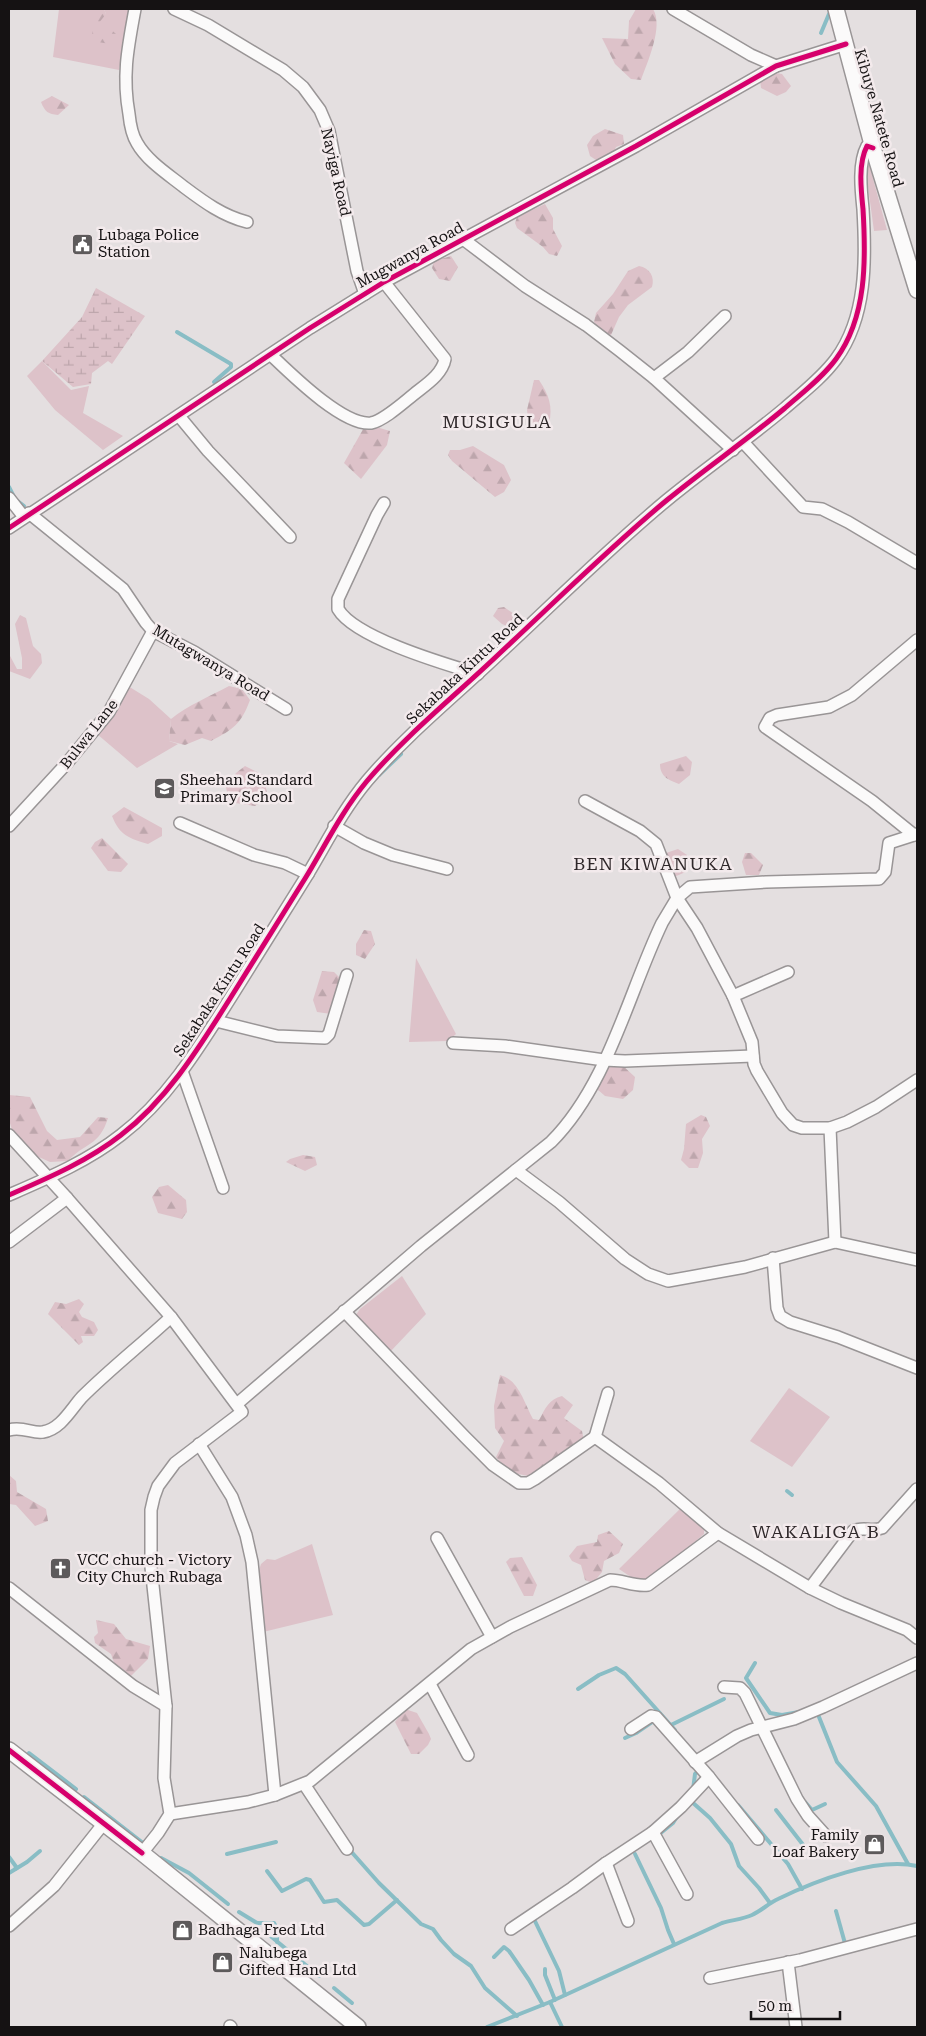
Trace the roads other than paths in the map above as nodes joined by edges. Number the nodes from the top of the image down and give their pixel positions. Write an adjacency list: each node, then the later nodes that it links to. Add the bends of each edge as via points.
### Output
1 (135, 9): 8 (street, via 124,84 136,142 195,196 217,211)
2 (174, 9): 12 (street, Nayiga Road, via 208,25 283,70 303,87 320,110 329,131 357,271)
3 (673, 9): 6 (street)
4 (836, 9): 5 (main road, Kibuye Natete Road)
5 (846, 44): 6 (street, Mugwanya Road); 7 (main road, Kibuye Natete Road)
6 (776, 66): 9 (street, Mugwanya Road)
7 (874, 148): 11 (main road, Kibuye Natete Road); 17 (street, Sekabaka Kintu Road, via 867,146 864,149 861,182 863,266 858,318 835,360 819,378)
8 (247, 222)
9 (463, 239): 10 (street, Mugwanya Road); 15 (street, via 525,286 586,325)
10 (384, 282): 12 (street, Mugwanya Road); 14 (street, via 446,359 427,384 378,421 364,422 320,400)
11 (917, 290)
12 (365, 294): 14 (street, Mugwanya Road)
13 (725, 316): 15 (street, via 688,352)
14 (271, 354): 16 (street, Mugwanya Road)
15 (654, 378): 18 (street)
16 (179, 416): 21 (street, Mugwanya Road); 23 (street)
17 (742, 442): 18 (street, Sekabaka Kintu Road); 24 (street, via 803,507 822,509)
18 (733, 450): 27 (street, Sekabaka Kintu Road, via 667,500)
19 (9, 498): 21 (street, Mutagwanya Road)
20 (384, 504): 27 (street, via 338,599 338,608 348,620 383,640 425,658)
21 (27, 515): 22 (street, Mugwanya Road); 25 (street, Mutagwanya Road, via 123,589)
22 (9, 528)
23 (290, 537)
24 (917, 563)
25 (153, 631): 28 (street, Mutagwanya Road, via 194,652); 31 (street, Bulwa Lane, via 109,712 72,758)
26 (917, 640): 33 (street, via 852,695 829,706 777,715 770,718 765,727)
27 (478, 674): 32 (street, Sekabaka Kintu Road, via 378,769)
28 (286, 709)
29 (585, 801): 36 (street, via 653,840)
30 (180, 823): 35 (street)
31 (9, 826)
32 (334, 826): 34 (street, via 393,855); 35 (street, Sekabaka Kintu Road)
33 (916, 834): 36 (street, via 888,844 885,872 879,879 695,887)
34 (447, 869)
35 (308, 874): 40 (street, Sekabaka Kintu Road)
36 (677, 898): 39 (street, via 698,928); 43 (street, via 654,940)
37 (788, 972): 39 (street)
38 (347, 975): 40 (street, via 325,1038 277,1036)
39 (733, 996): 42 (street, via 752,1042)
40 (216, 1022): 44 (street, Sekabaka Kintu Road)
41 (453, 1043): 43 (street, via 505,1046)
42 (753, 1056): 43 (street); 46 (street, via 764,1083 793,1125)
43 (604, 1060): 48 (street, via 571,1120 552,1142)
44 (182, 1071): 49 (street, Sekabaka Kintu Road, via 166,1092 122,1135); 50 (street)
45 (917, 1080): 46 (street, via 876,1107)
46 (830, 1128): 54 (street)
47 (9, 1135): 49 (street)
48 (516, 1170): 55 (street, via 559,1202 625,1260 656,1278 668,1281 745,1267); 57 (street)
49 (48, 1178): 51 (street, Sekabaka Kintu Road); 52 (street)
50 (223, 1188)
51 (9, 1195)
52 (67, 1198): 53 (street); 58 (street)
53 (9, 1242)
54 (835, 1242): 55 (street); 56 (street)
55 (773, 1258): 59 (street, via 777,1308 785,1320)
56 (917, 1260)
57 (344, 1311): 61 (street); 63 (street, via 465,1438 519,1484 535,1479)
58 (171, 1317): 61 (street); 62 (street, via 55,1426 42,1432 22,1428)
59 (917, 1368)
60 (608, 1393): 63 (street)
61 (238, 1404): 64 (street, via 242,1412)
62 (9, 1430)
63 (595, 1437): 66 (street, via 659,1483)
64 (199, 1444): 75 (street, via 166,1473 158,1486 151,1510 151,1566); 83 (street, via 232,1497 250,1553)
65 (917, 1489): 69 (street, via 882,1528 860,1528 853,1532)
66 (718, 1533): 69 (street); 70 (street, via 648,1585 610,1580)
67 (437, 1538): 70 (street)
68 (9, 1588): 75 (street, via 127,1681)
69 (810, 1588): 71 (street, via 907,1630)
70 (492, 1637): 73 (street)
71 (917, 1638)
72 (917, 1663): 76 (street, via 822,1708)
73 (430, 1684): 79 (street); 82 (street)
74 (724, 1687): 76 (street, via 740,1688 745,1693)
75 (166, 1706): 84 (street, via 164,1778)
76 (763, 1727): 80 (street, via 737,1736); 87 (street, via 800,1804)
77 (631, 1729): 80 (street, via 651,1716 656,1717)
78 (9, 1750): 85 (main road)
79 (468, 1756)
80 (695, 1762): 81 (street)
81 (709, 1777): 86 (street); 88 (street)
82 (304, 1784): 83 (street); 89 (street)
83 (275, 1795): 84 (street, via 234,1805)
84 (170, 1814): 90 (street)
85 (104, 1824): 90 (main road); 94 (street, via 54,1886)
86 (653, 1832): 91 (street); 92 (street)
87 (826, 1836)
88 (758, 1838)
89 (347, 1849)
90 (142, 1853): 99 (main road)
91 (606, 1863): 93 (street); 95 (street, via 588,1880)
92 (687, 1894)
93 (628, 1921)
94 (9, 1926)
95 (511, 1929)
96 (917, 1929): 97 (street)
97 (788, 1962): 98 (street); 100 (street)
98 (710, 1978)
99 (353, 2026)
100 (796, 2027)

